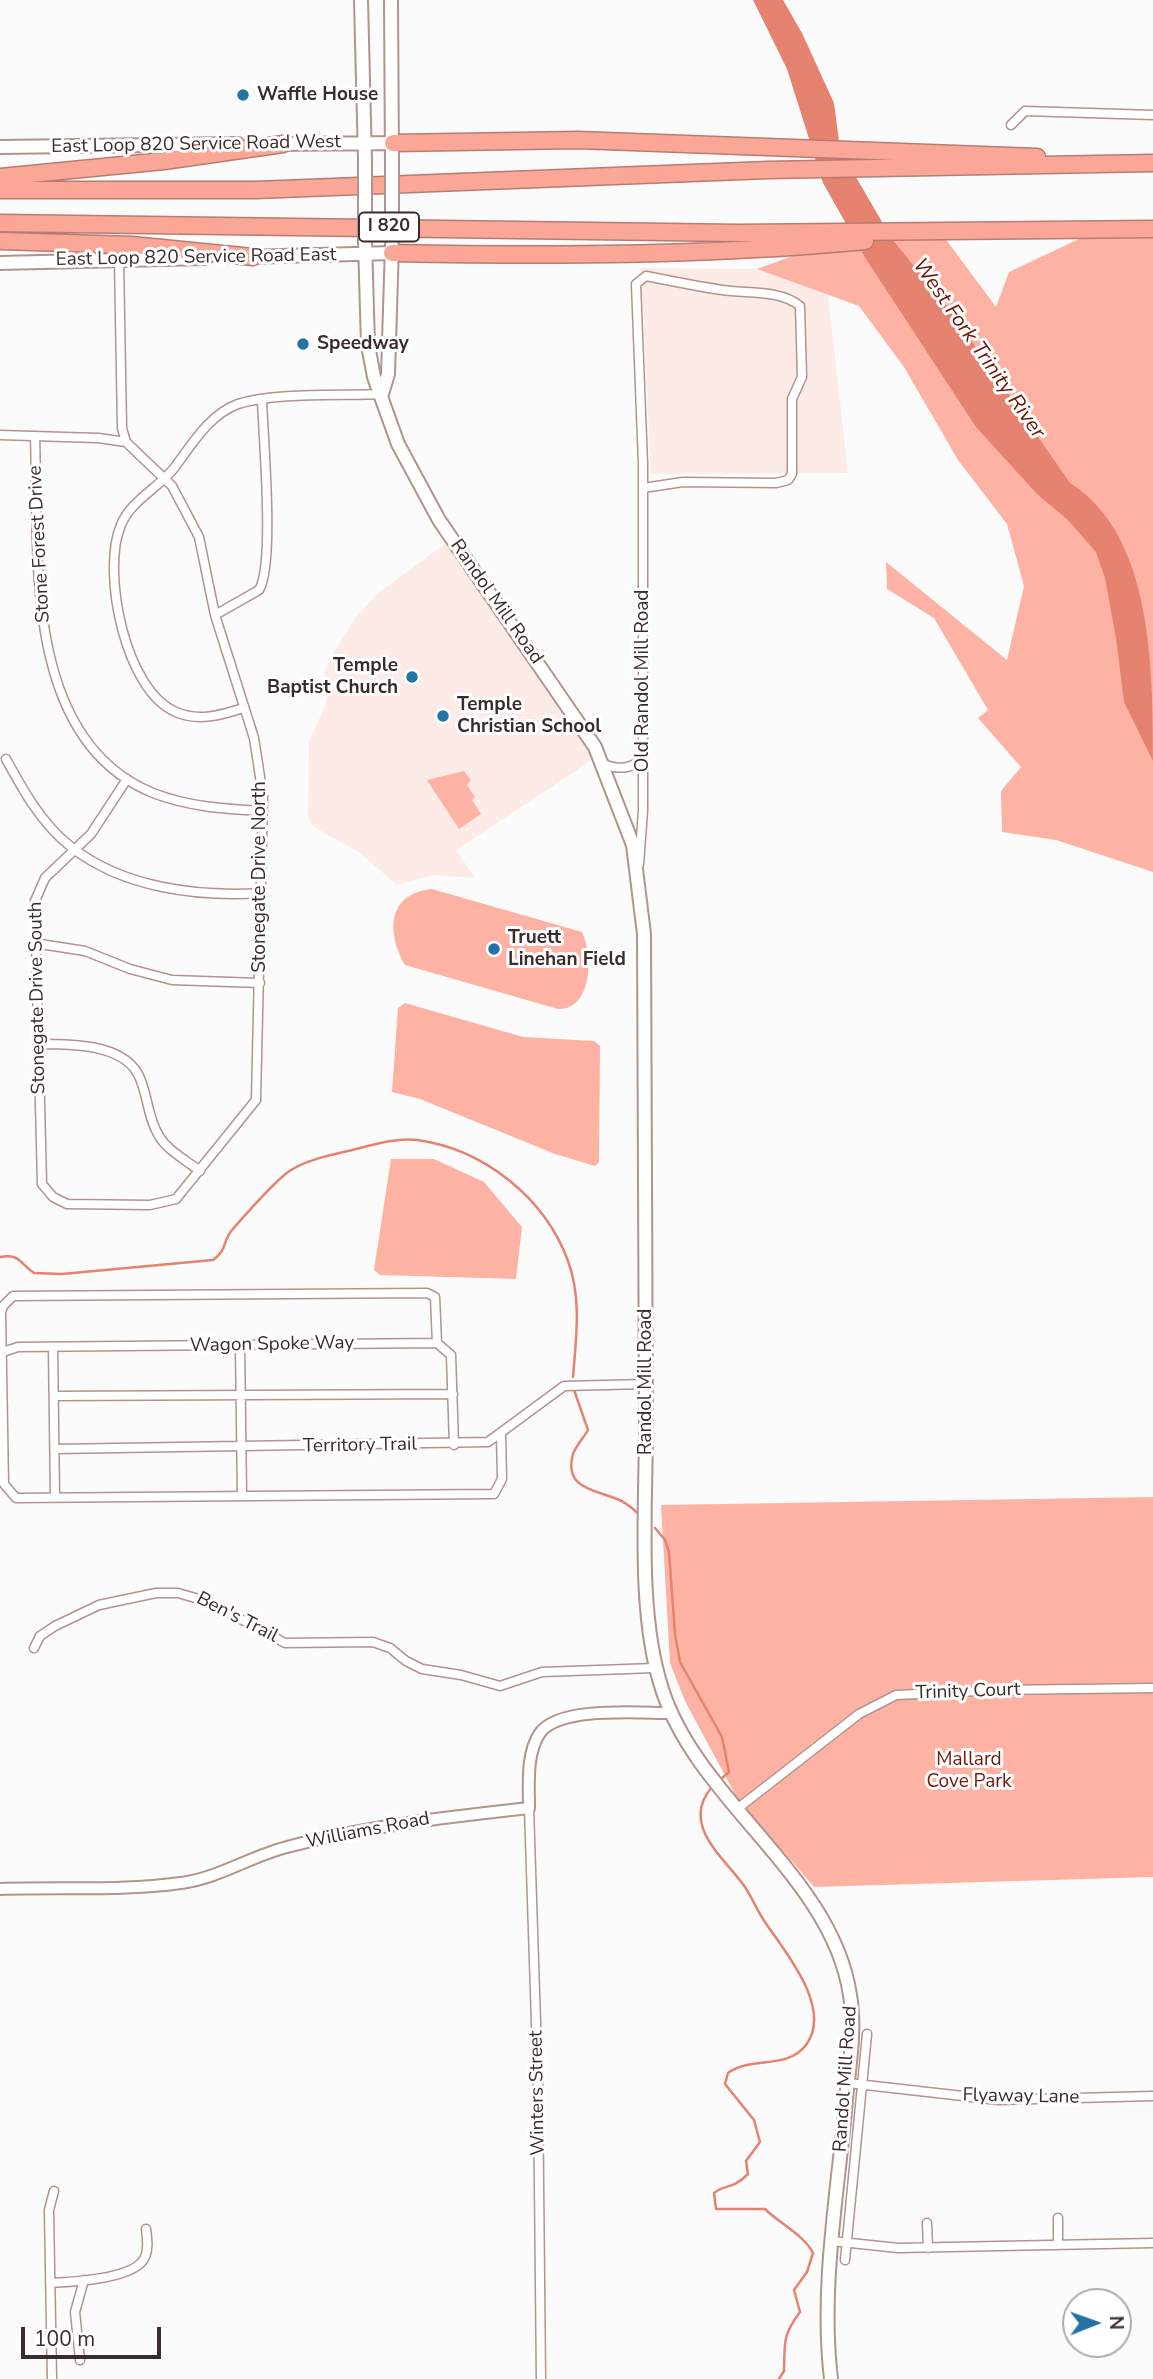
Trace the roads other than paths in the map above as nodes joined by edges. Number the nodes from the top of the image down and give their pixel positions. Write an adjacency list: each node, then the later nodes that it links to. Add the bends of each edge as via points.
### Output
1 (361, 0): 7 (main road, Randol Mill Road)
2 (391, 0): 5 (main road, Randol Mill Road)
3 (1153, 115): 4 (street, via 1025,111)
4 (1010, 125)
5 (393, 143): 7 (main road, East Loop 820 Service Road West); 9 (highway, via 578,140 766,145); 17 (main road, Randol Mill Road, bridge)
6 (283, 144): 7 (main road, East Loop 820 Service Road West); 8 (main road, East Loop 820 Service Road West); 11 (highway)
7 (364, 144): 18 (main road, Randol Mill Road, bridge)
8 (0, 147)
9 (1054, 162): 10 (highway); 12 (highway, I 820, via 256,190)
10 (1153, 163)
11 (0, 177)
12 (0, 190)
13 (0, 223): 15 (highway, I 820)
14 (1153, 229): 15 (highway, I 820)
15 (962, 231): 17 (highway, via 779,249 603,257)
16 (0, 241): 19 (highway, via 132,245)
17 (392, 246): 18 (main road, East Loop 820 Service Road East); 22 (main road, Randol Mill Road, via 388,374)
18 (365, 247): 19 (main road, East Loop 820 Service Road East); 22 (main road, Randol Mill Road, via 369,345 373,377)
19 (253, 257): 20 (main road, East Loop 820 Service Road East)
20 (119, 260): 21 (main road, East Loop 820 Service Road East); 26 (street)
21 (0, 263)
22 (382, 394): 23 (street); 33 (main road, Randol Mill Road, via 398,444 423,494 583,726)
23 (262, 399): 27 (street, via 227,410 203,429); 29 (street, via 263,583 259,590)
24 (0, 435): 25 (street)
25 (35, 436): 26 (street); 34 (street, Stone Forest Drive, via 42,621 56,681 81,732)
26 (126, 442): 27 (street, Stonegate Drive North)
27 (166, 478): 29 (street, Stonegate Drive North, via 199,537); 30 (street, via 131,508 115,542 121,626 130,654 160,704 176,713 206,717)
28 (643, 488): 28 (street, Old Randol Mill Road, via 636,284 640,278 752,291 800,306 802,377 792,399 792,474 788,480 683,482); 31 (street, Old Randol Mill Road)
29 (215, 615): 30 (street, Stonegate Drive North)
30 (243, 708): 35 (street, Stonegate Drive North, via 258,755)
31 (644, 752): 33 (street, via 640,761 628,767); 37 (street, Old Randol Mill Road)
32 (6, 759): 36 (street, via 31,804)
33 (603, 764): 37 (main road, Randol Mill Road)
34 (127, 779): 35 (street, Stone Forest Drive, via 187,804); 36 (street, Stonegate Drive South)
35 (263, 811): 38 (street, Stonegate Drive North)
36 (76, 849): 38 (street, via 151,884 206,894); 39 (street, Stonegate Drive South, via 38,888)
37 (638, 873): 48 (main road, Randol Mill Road, via 644,934)
38 (261, 893): 40 (street, Stonegate Drive North)
39 (34, 943): 40 (street, via 85,951 172,980); 41 (street, Stonegate Drive South)
40 (260, 983): 42 (street, Stonegate Drive North, via 256,1100)
41 (38, 1044): 42 (street, via 81,1046 125,1060 138,1074 159,1137); 43 (street, Stonegate Drive South, via 40,1171 43,1184)
42 (200, 1171): 43 (street, Stonegate Drive North, via 176,1199 164,1203 93,1206)
43 (58, 1201)
44 (437, 1343): 45 (street, Wagon Spoke Way); 47 (street, via 437,1305 435,1297 427,1293 13,1296 1,1313); 49 (street, via 451,1355)
45 (240, 1345): 46 (street, Wagon Spoke Way); 50 (street)
46 (53, 1347): 47 (street, Wagon Spoke Way); 51 (street)
47 (1, 1352): 57 (street, via 4,1484 16,1498)
48 (646, 1384): 52 (street, Territory Trail, via 564,1386); 59 (main road, Randol Mill Road, via 648,1606)
49 (453, 1394): 50 (street); 53 (street)
50 (241, 1395): 51 (street); 54 (street)
51 (54, 1396): 55 (street)
52 (501, 1434): 53 (street, Territory Trail, via 488,1442); 56 (street, via 502,1479 494,1494)
53 (454, 1445): 54 (street, Territory Trail)
54 (242, 1447): 55 (street, Territory Trail); 56 (street)
55 (55, 1449): 57 (street)
56 (242, 1496): 57 (street)
57 (55, 1497)
58 (34, 1648): 59 (street, Ben's Trail, via 40,1636 55,1626 99,1605 178,1593 209,1602 285,1643 373,1642 422,1668 500,1686 542,1672)
59 (655, 1668): 61 (main road, Randol Mill Road)
60 (1153, 1688): 63 (street, Trinity Court, via 895,1695 859,1714)
61 (670, 1713): 62 (street, via 589,1714 549,1723 538,1735 531,1756); 63 (main road, Randol Mill Road)
62 (529, 1808): 64 (street, Williams Road, via 378,1827 285,1847 184,1883); 83 (street, Winters Street)
63 (737, 1809): 66 (main road, Randol Mill Road, via 817,1912 842,1961 851,1999)
64 (0, 1889)
65 (867, 2034): 67 (street, Randol Mill Road)
66 (848, 2083): 67 (street, Flyaway Lane); 73 (main road, Randol Mill Road)
67 (862, 2084): 68 (street, Flyaway Lane, via 998,2100); 74 (street, Randol Mill Road)
68 (1153, 2096)
69 (54, 2191): 80 (street, via 49,2210)
70 (1058, 2218): 76 (street)
71 (927, 2223): 77 (street)
72 (145, 2229): 79 (street, via 148,2244 140,2264 126,2272)
73 (832, 2241): 74 (street); 84 (main road, Randol Mill Road, via 827,2315)
74 (846, 2242): 77 (street); 78 (street, Randol Mill Road)
75 (1153, 2243): 76 (street)
76 (1058, 2245): 77 (street)
77 (928, 2248)
78 (845, 2260)
79 (84, 2280): 80 (street); 81 (street, via 75,2312)
80 (50, 2283): 82 (street)
81 (80, 2360)
82 (51, 2379)
83 (541, 2379)
84 (831, 2379)

